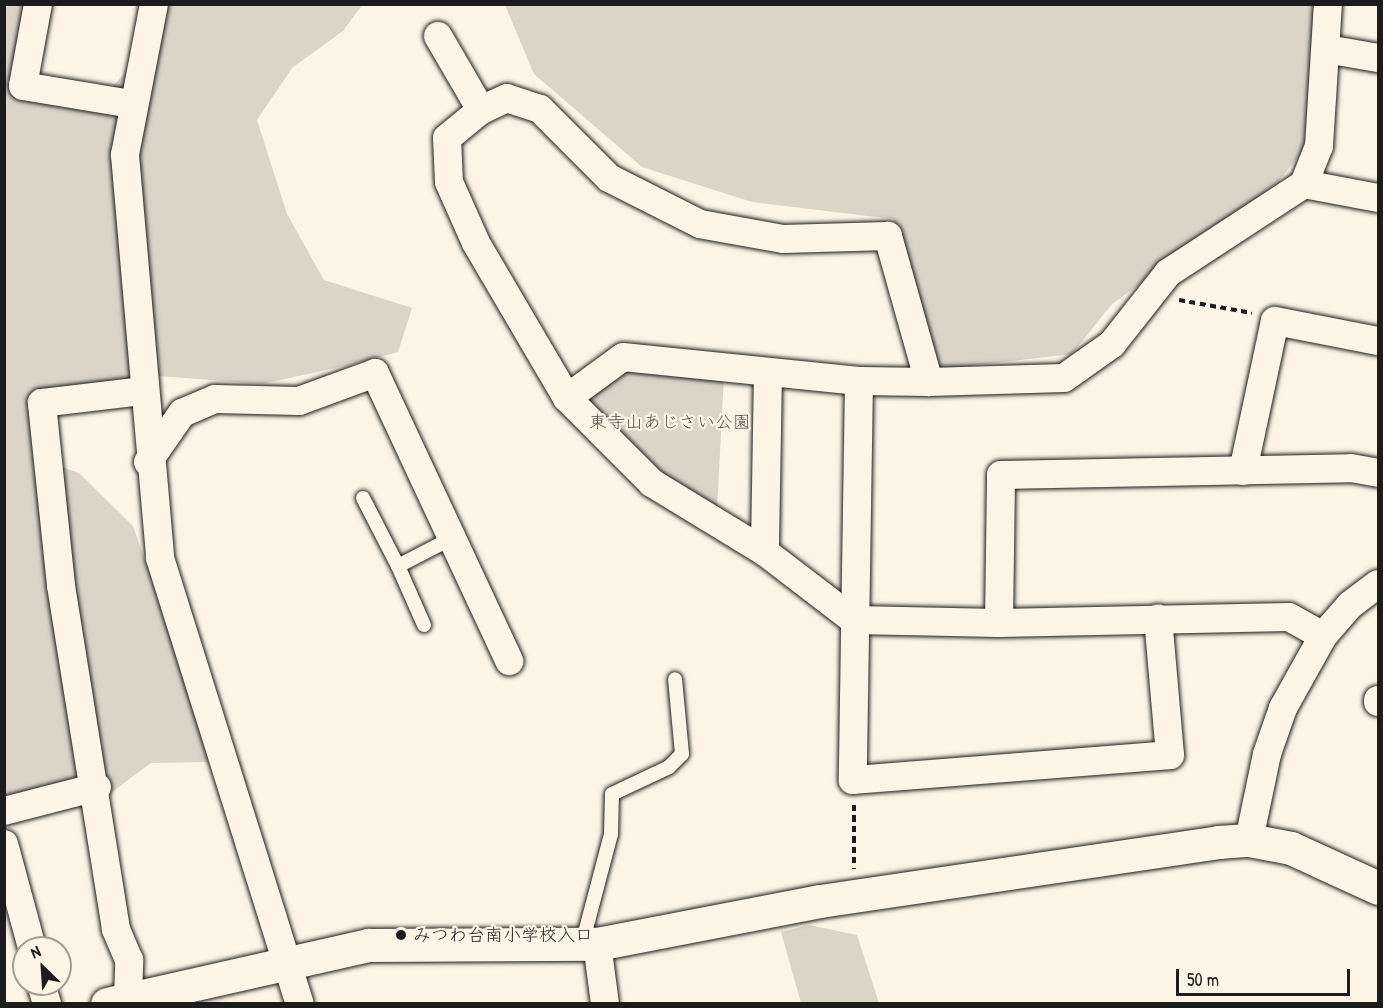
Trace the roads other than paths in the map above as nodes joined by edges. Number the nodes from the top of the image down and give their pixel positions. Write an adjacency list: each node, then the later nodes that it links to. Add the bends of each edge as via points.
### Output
1 (38, 4): 7 (street, via 23,86)
2 (154, 4): 7 (street)
3 (1328, 4): 5 (street)
4 (438, 36): 8 (street)
5 (1326, 49): 6 (street); 9 (street, via 1320,146)
6 (1378, 58)
7 (132, 104): 15 (street, via 126,203)
8 (481, 110): 14 (street, via 507,98 540,109 609,178 700,224 783,239 888,236); 16 (street, via 447,138 449,182 493,275)
9 (1304, 184): 10 (street); 14 (street, via 1168,273 1112,344 1064,378)
10 (1378, 198)
11 (1378, 341): 18 (street, via 1275,321)
12 (768, 373): 13 (street); 16 (street, via 623,357); 22 (street)
13 (859, 381): 14 (street); 26 (street)
14 (929, 382)
15 (142, 391): 17 (street); 32 (street, via 42,404 61,585)
16 (567, 398): 22 (street, via 652,483)
17 (148, 462): 21 (street, via 182,413 215,399 299,401 375,374); 39 (street, via 160,558)
18 (1243, 471): 19 (street, via 1351,468); 27 (street, via 1001,475)
19 (1378, 473)
20 (363, 498): 23 (lane)
21 (452, 538): 23 (lane); 30 (street)
22 (765, 552): 26 (street)
23 (398, 566): 28 (lane)
24 (1378, 584): 29 (street, via 1350,605)
25 (1158, 619): 26 (street, via 1170,755 853,780); 27 (street); 29 (street, via 1289,617)
26 (854, 620): 27 (street)
27 (999, 623)
28 (424, 626)
29 (1323, 636): 34 (street, via 1270,745)
30 (509, 661)
31 (675, 679): 38 (lane, via 682,754 669,767 612,794 611,834)
32 (97, 787): 33 (street); 40 (street, via 116,929 129,960)
33 (4, 810)
34 (1249, 840): 36 (street, via 1326,859); 38 (street, via 855,896)
35 (4, 844): 37 (street)
36 (1378, 888)
37 (29, 936)
38 (589, 944): 39 (street, via 401,943); 42 (street)
39 (284, 960): 40 (street); 41 (street)
40 (118, 1001)
41 (300, 1004)
42 (605, 1004)

